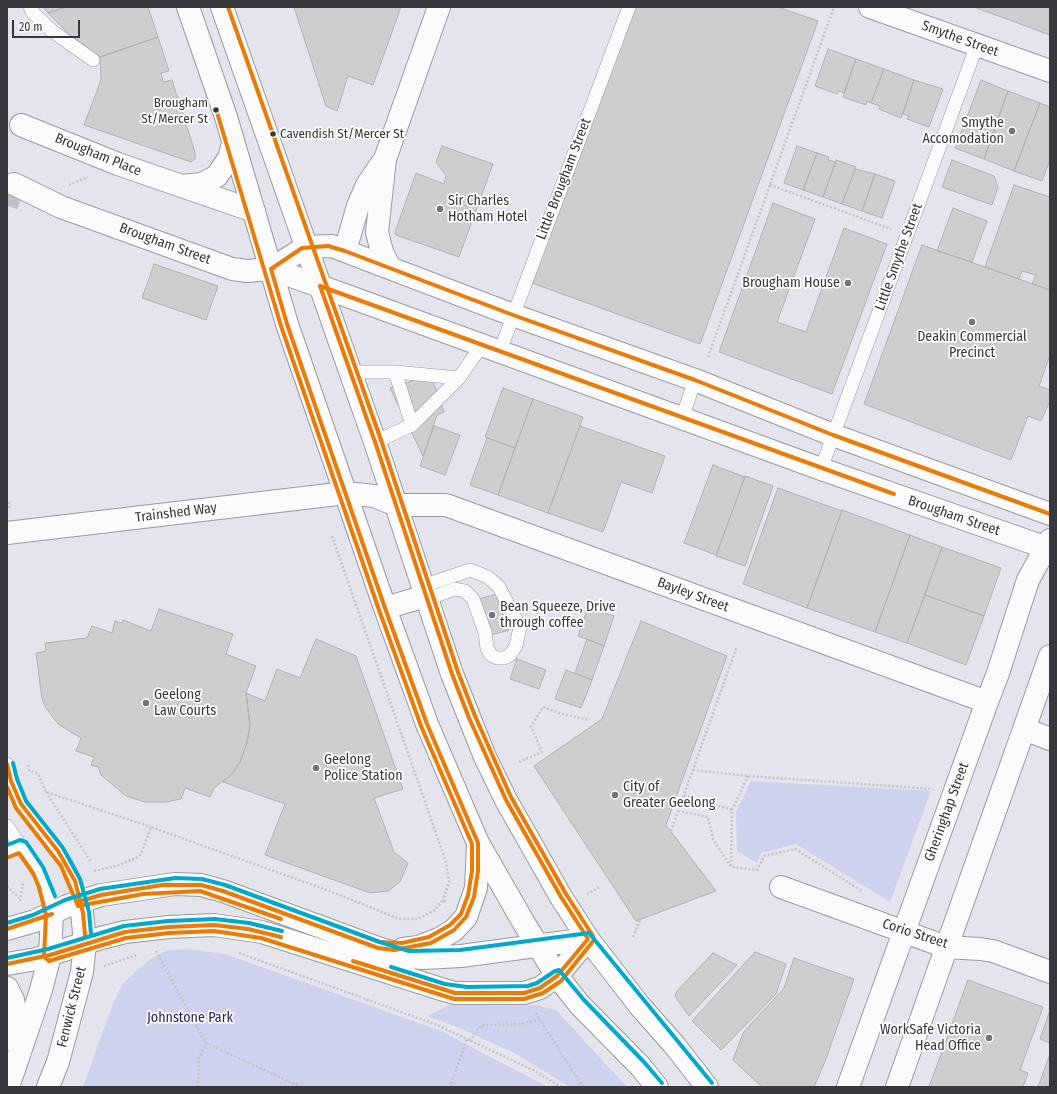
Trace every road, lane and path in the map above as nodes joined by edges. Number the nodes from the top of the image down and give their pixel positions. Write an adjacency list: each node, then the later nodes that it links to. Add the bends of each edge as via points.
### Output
1 (30, 7): 9 (lane, via 52,31)
2 (188, 7): 12 (street)
3 (222, 7): 19 (street)
4 (439, 7): 13 (street)
5 (629, 7): 24 (lane, Little Brougham Street)
6 (834, 7): 15 (path)
7 (870, 7): 8 (street, Smythe Street)
8 (977, 45): 10 (street, Smythe Street); 18 (lane, Little Smythe Street)
9 (93, 60)
10 (1050, 71)
11 (21, 125): 14 (street, Brougham Place)
12 (233, 143): 14 (street, Brougham Place, via 226,164 213,178 202,184); 17 (street)
13 (385, 159): 20 (street, via 367,185 355,213); 21 (street, via 377,232)
14 (174, 185): 17 (street, Brougham Place)
15 (770, 185): 18 (path); 26 (path)
16 (17, 191): 22 (street, Brougham Street, via 232,269)
17 (254, 211): 22 (street)
18 (907, 234): 33 (lane, Little Smythe Street)
19 (306, 247): 20 (street, Brougham Street, via 332,246); 22 (street, Brougham Street); 23 (street)
20 (345, 250): 21 (street, Brougham Street)
21 (389, 266): 24 (street, Brougham Street)
22 (271, 269): 23 (street, Brougham Street); 36 (street)
23 (320, 286): 25 (street, Brougham Street); 27 (street)
24 (513, 315): 25 (lane, Little Brougham Street); 30 (street, Brougham Street)
25 (491, 348): 29 (lane, Little Brougham Street); 31 (street, Brougham Street)
26 (708, 357)
27 (350, 372): 28 (lane); 34 (street)
28 (395, 372): 29 (lane); 32 (lane)
29 (459, 378): 32 (lane, Little Brougham Street)
30 (695, 380): 31 (lane); 33 (street, Brougham Street)
31 (682, 418): 35 (street, Brougham Street)
32 (412, 425): 34 (lane)
33 (833, 435): 35 (lane, Little Smythe Street); 38 (street, Brougham Street)
34 (375, 442): 37 (street)
35 (821, 469): 41 (street, Brougham Street)
36 (346, 493): 37 (street, Trainshed Way, via 374,496); 39 (street, Trainshed Way); 43 (street)
37 (396, 506): 42 (street); 46 (street, Bayley Street, via 446,506)
38 (1050, 514)
39 (7, 533)
40 (332, 536): 74 (path, via 446,862 449,882)
41 (1048, 545): 46 (street, Gheringhap Street, via 1028,580)
42 (426, 594): 42 (lane, via 470,570 488,577 499,587 520,628 516,646 510,655 504,658 491,655 473,599 465,591); 43 (street); 82 (street, via 452,674 485,757 506,800)
43 (385, 608): 63 (street, via 427,724)
44 (737, 646): 53 (path)
45 (1050, 656): 48 (street)
46 (986, 702): 80 (street, Gheringhap Street)
47 (590, 720): 50 (path, via 543,707 531,726 542,752)
48 (1024, 729): 49 (street); 85 (street)
49 (1050, 739)
50 (519, 762)
51 (27, 763): 56 (path, via 29,770 38,774)
52 (7, 764): 75 (lane, via 21,804 66,863)
53 (693, 770): 54 (path); 57 (path)
54 (748, 776): 55 (path); 58 (path)
55 (933, 789)
56 (46, 792): 61 (path); 67 (path)
57 (684, 795): 58 (path); 59 (path)
58 (732, 810): 68 (path)
59 (678, 811): 62 (path); 68 (path, via 708,817 713,839)
60 (7, 826): 65 (lane)
61 (151, 827): 69 (path, via 141,854 136,858); 74 (path, via 335,893 399,919 418,918 435,910)
62 (671, 831)
63 (478, 842): 77 (street, via 476,888); 84 (street)
64 (7, 843): 65 (lane)
65 (21, 846): 66 (lane); 76 (lane, via 41,876)
66 (7, 851)
67 (91, 862)
68 (731, 867): 73 (path, via 757,870 764,856 795,849)
69 (94, 871)
70 (22, 878): 71 (path, via 20,898)
71 (7, 886)
72 (781, 887): 80 (street, Corio Street)
73 (863, 891)
74 (443, 900): 77 (path)
75 (81, 901): 76 (street); 83 (street, Fenwick Street); 86 (street, via 155,886 201,886 223,891)
76 (52, 914): 79 (street); 89 (street)
77 (466, 917): 86 (street, via 454,930 431,943 403,949)
78 (640, 920): 81 (path)
79 (7, 929)
80 (905, 932): 85 (street, Corio Street); 110 (street, Gheringhap Street)
81 (633, 937)
82 (588, 939): 84 (street); 94 (street); 109 (street)
83 (85, 943): 89 (street); 96 (street, via 143,930 194,925 231,926 269,934 455,993); 102 (street, Fenwick Street, via 82,972 58,1062)
84 (538, 946): 86 (street, via 424,958); 94 (street)
85 (946, 947): 93 (street, Corio Street, via 980,948); 111 (street)
86 (378, 948)
87 (143, 953): 91 (path)
88 (238, 953): 98 (path, via 437,1024)
89 (50, 955): 92 (street); 100 (street, via 41,990)
90 (158, 956): 99 (path)
91 (124, 960)
92 (7, 964)
93 (1050, 972)
94 (557, 976): 96 (street, via 540,988); 108 (street, via 579,1004)
95 (7, 988): 100 (street, via 17,1023)
96 (524, 993): 97 (path)
97 (540, 1020): 98 (path, via 482,1026); 107 (path)
98 (468, 1040): 105 (path); 106 (path, via 533,1070)
99 (206, 1043): 103 (path, via 199,1058); 104 (path)
100 (16, 1062): 101 (street)
101 (8, 1087)
102 (48, 1087)
103 (198, 1087)
104 (301, 1087)
105 (450, 1087)
106 (561, 1087)
107 (583, 1087)
108 (657, 1087)
109 (707, 1087)
110 (848, 1087)
111 (897, 1087)

